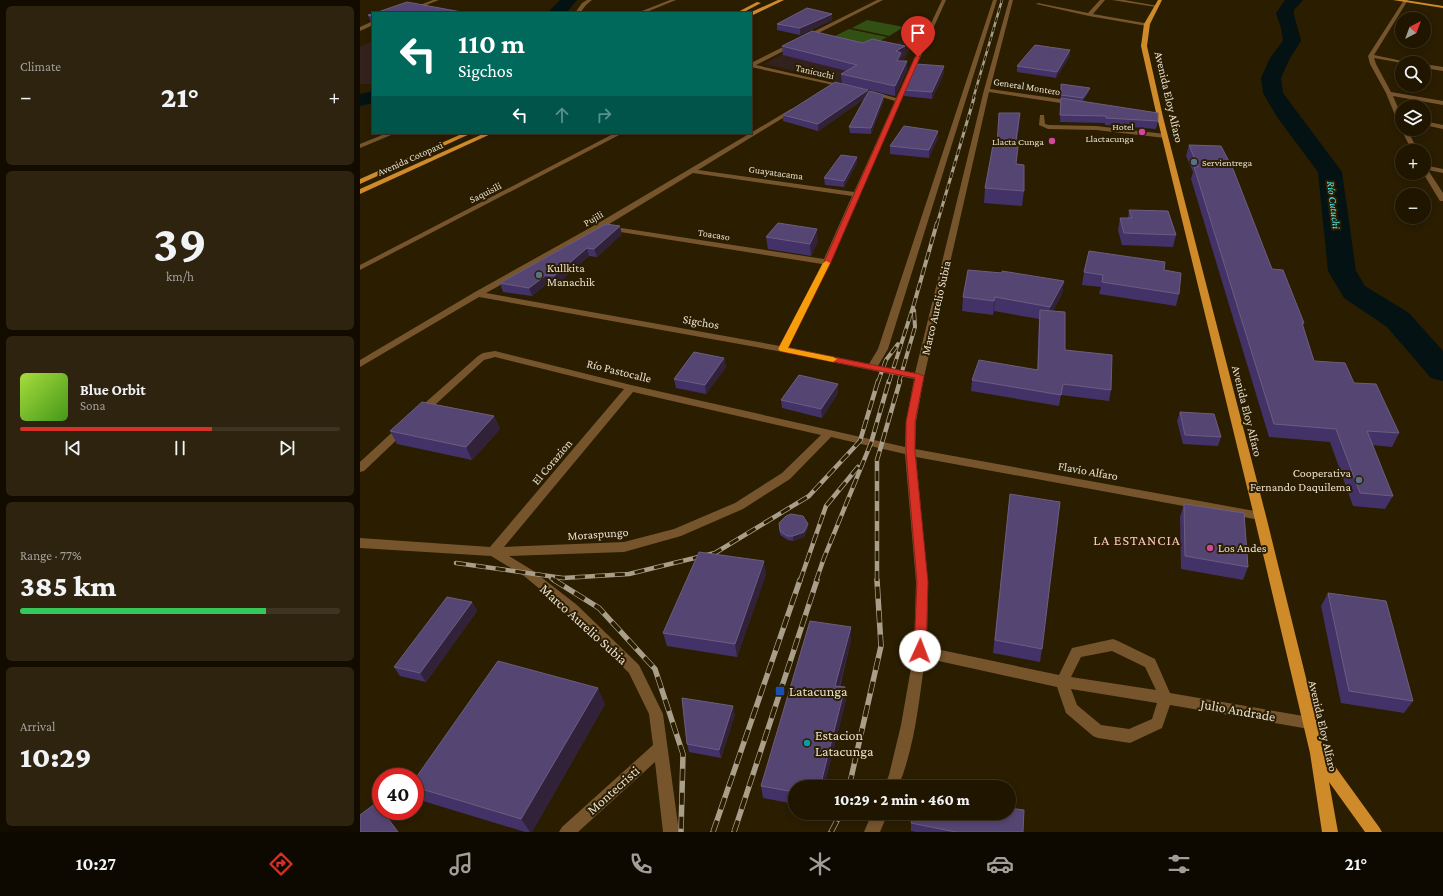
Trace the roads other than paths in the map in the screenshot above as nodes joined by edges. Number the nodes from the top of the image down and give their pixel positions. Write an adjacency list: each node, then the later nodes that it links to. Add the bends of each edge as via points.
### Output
1 (437, 0): 19 (street)
2 (590, 0): 20 (street)
3 (674, 0): 21 (street)
4 (766, 0): 22 (main road)
5 (782, 0): 23 (main road)
6 (881, 0): 30 (street)
7 (944, 0): 38 (street)
8 (995, 0): 66 (street, via 883,350)
9 (1012, 0): 35 (street, Marco Aurelio Subia)
10 (1103, 0): 24 (street)
11 (1114, 0): 16 (street)
12 (1396, 0): 14 (main road)
13 (1432, 0): 15 (main road)
14 (1405, 1): 18 (main road); 28 (street)
15 (1443, 2)
16 (1158, 3): 26 (main road, Avenida Eloy Alfaro)
17 (1038, 4): 24 (street)
18 (1443, 7)
19 (404, 12)
20 (579, 12)
21 (642, 12)
22 (740, 12)
23 (752, 14)
24 (1089, 15): 26 (street)
25 (372, 23): 27 (street)
26 (1147, 24): 50 (main road, Avenida Eloy Alfaro, via 1144,46 1156,116)
27 (360, 29)
28 (1371, 56): 29 (street); 37 (street)
29 (1395, 60)
30 (752, 64)
31 (752, 65): 34 (street, Tanicuchi, via 831,87)
32 (1431, 67): 33 (street)
33 (1443, 69)
34 (848, 88)
35 (987, 90): 40 (street, General Montero); 67 (street, Marco Aurelio Subia)
36 (863, 91): 38 (street)
37 (1389, 93): 39 (street); 42 (street)
38 (898, 100): 58 (street)
39 (1443, 103)
40 (1081, 104)
41 (801, 105): 53 (street, Pujili)
42 (1395, 107)
43 (1042, 116): 50 (street, via 1042,125 1048,126 1096,128)
44 (1431, 124): 45 (street)
45 (1443, 127)
46 (391, 134): 51 (street)
47 (467, 134): 56 (main road, Avenida Cotopaxi)
48 (488, 134): 57 (main road, Avenida Cotopaxi)
49 (618, 134): 62 (street, Saquisili)
50 (1165, 136): 72 (main road, Avenida Eloy Alfaro)
51 (360, 146)
52 (1431, 169): 54 (street)
53 (693, 171): 58 (street, Guayatacama); 60 (street, Pujili)
54 (1443, 171)
55 (1431, 179): 59 (street)
56 (360, 182)
57 (360, 192)
58 (856, 194): 61 (street)
59 (1443, 199)
60 (598, 227): 61 (street, Toacaso); 63 (street, Pujili)
61 (827, 262): 64 (street)
62 (360, 268)
63 (478, 294): 64 (street, Sigchos); 65 (street, Pujili)
64 (783, 349): 66 (street, Sigchos)
65 (360, 364)
66 (872, 367): 67 (street, Sigchos)
67 (919, 376): 70 (street, Marco Aurelio Subia, via 911,422)
68 (631, 388): 69 (street, Río Pastocalle); 71 (street, Río Pastocalle, via 495,354 486,355); 74 (street, El Corazion)
69 (829, 433): 70 (street, Río Pastocalle); 74 (street, Moraspungo, via 786,476 739,506 677,533 624,547)
70 (910, 452): 72 (street, Flavio Alfaro); 75 (street, Marco Aurelio Subia, via 922,582)
71 (360, 468)
72 (1260, 516): 78 (main road, Avenida Eloy Alfaro)
73 (360, 543): 74 (street, Moraspungo)
74 (493, 552): 79 (street, Marco Aurelio Subia, via 528,573 573,609 634,670 656,714)
75 (920, 651): 76 (street, Julio Andrade); 81 (street, Marco Aurelio Subia, via 908,725)
76 (1062, 682): 77 (street, Julio Andrade); 77 (street, via 1077,652 1113,645 1150,663); 77 (street, via 1071,709 1098,731 1104,732 1130,736 1157,723)
77 (1166, 698): 78 (street, Julio Andrade)
78 (1309, 723): 80 (main road, Avenida Eloy Alfaro)
79 (660, 748): 83 (street, Montecristi); 84 (street, Marco Aurelio Subia)
80 (1317, 753): 86 (main road, Avenida Eloy Alfaro); 87 (main road)
81 (894, 780)
82 (877, 820): 85 (street)
83 (567, 832)
84 (671, 832)
85 (872, 832)
86 (1330, 832)
87 (1374, 832)

